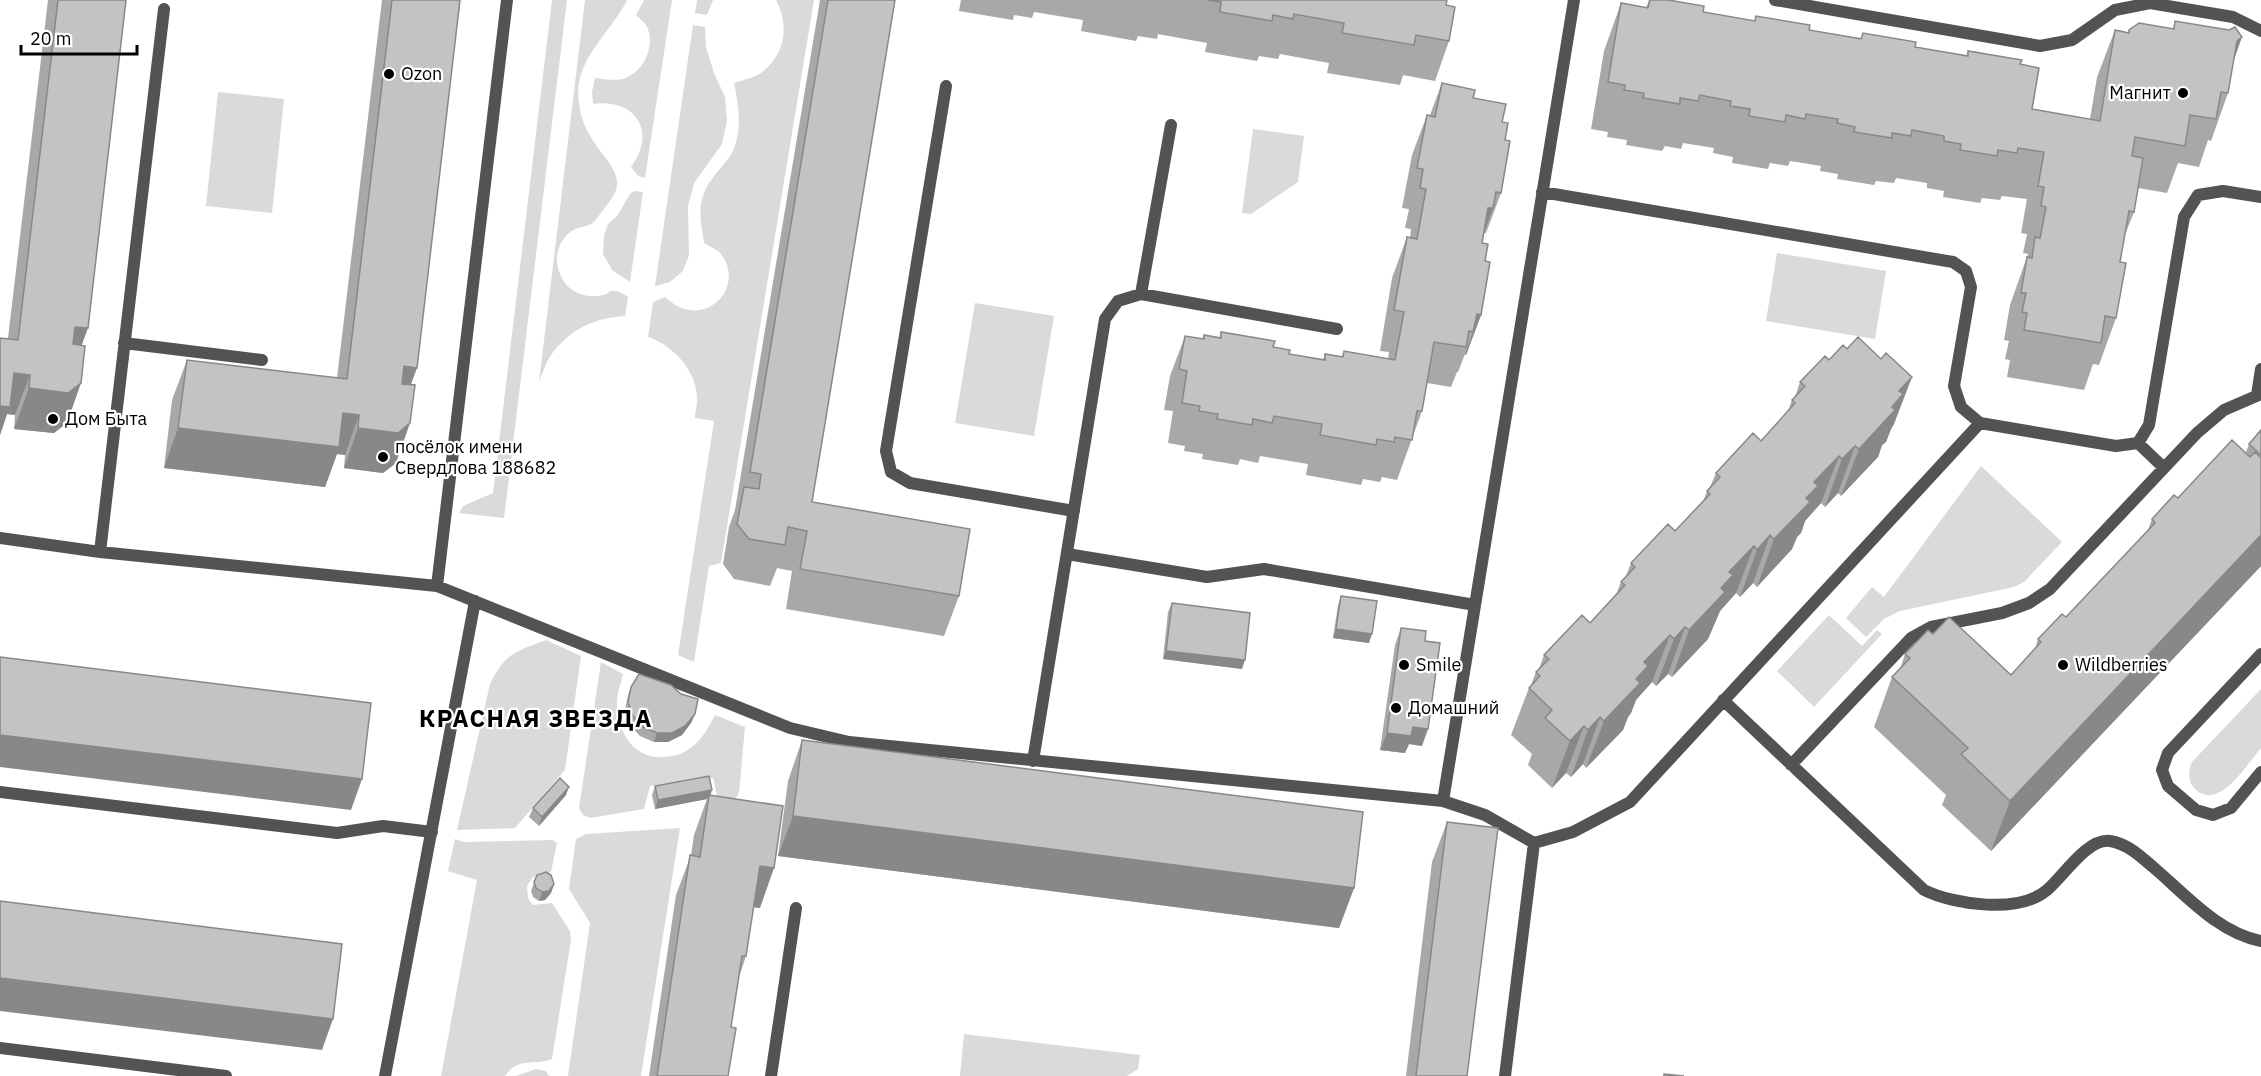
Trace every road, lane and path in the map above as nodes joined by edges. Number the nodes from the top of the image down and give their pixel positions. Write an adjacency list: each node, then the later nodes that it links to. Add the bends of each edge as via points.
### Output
1 (507, 0): 23 (lane)
2 (1574, 0): 8 (lane)
3 (1775, 0): 5 (lane, via 2040,46 2072,40 2115,10 2150,3 2233,17)
4 (164, 9): 12 (lane)
5 (2261, 31)
6 (946, 86): 19 (lane, via 886,451 891,472 910,483)
7 (1171, 125): 10 (lane)
8 (1542, 192): 16 (lane, via 1953,262 1966,272 1971,286 1954,386 1961,407); 25 (lane)
9 (2261, 197): 17 (lane, via 2223,191 2198,195 2184,217 2149,425)
10 (1141, 294): 11 (lane); 19 (lane, via 1118,301 1105,319)
11 (1337, 329)
12 (124, 343): 13 (lane); 21 (lane)
13 (262, 360)
14 (2261, 369): 15 (lane)
15 (2259, 394): 18 (lane, via 2224,410)
16 (1980, 423): 17 (lane, via 2116,446); 27 (lane)
17 (2138, 443): 18 (lane)
18 (2164, 468): 29 (lane, via 2050,589 2029,603 2002,613 1931,627 1911,638)
19 (1074, 511): 22 (lane)
20 (0, 538): 21 (lane)
21 (100, 552): 23 (lane)
22 (1066, 554): 25 (lane, via 1207,577 1264,569); 28 (lane)
23 (437, 586): 24 (lane)
24 (475, 601): 28 (lane, via 790,728 849,742); 33 (lane)
25 (1475, 605): 32 (lane)
26 (2261, 654): 30 (lane, via 2168,753 2162,770 2168,786 2196,810 2213,815 2231,808)
27 (1723, 700): 29 (lane); 34 (lane, via 1630,802 1573,832)
28 (1033, 761): 32 (lane)
29 (1791, 765): 36 (lane, via 1924,890 1938,897 2000,906 2025,902 2046,891 2085,850 2108,841 2132,849 2222,926)
30 (2261, 772)
31 (0, 792): 33 (lane, via 337,833 383,826)
32 (1443, 801): 34 (lane, via 1485,815)
33 (432, 832): 39 (lane)
34 (1534, 843): 41 (lane)
35 (796, 908): 40 (lane)
36 (2261, 941)
37 (0, 1048): 38 (lane)
38 (226, 1076)
39 (385, 1076)
40 (771, 1076)
41 (1505, 1076)

